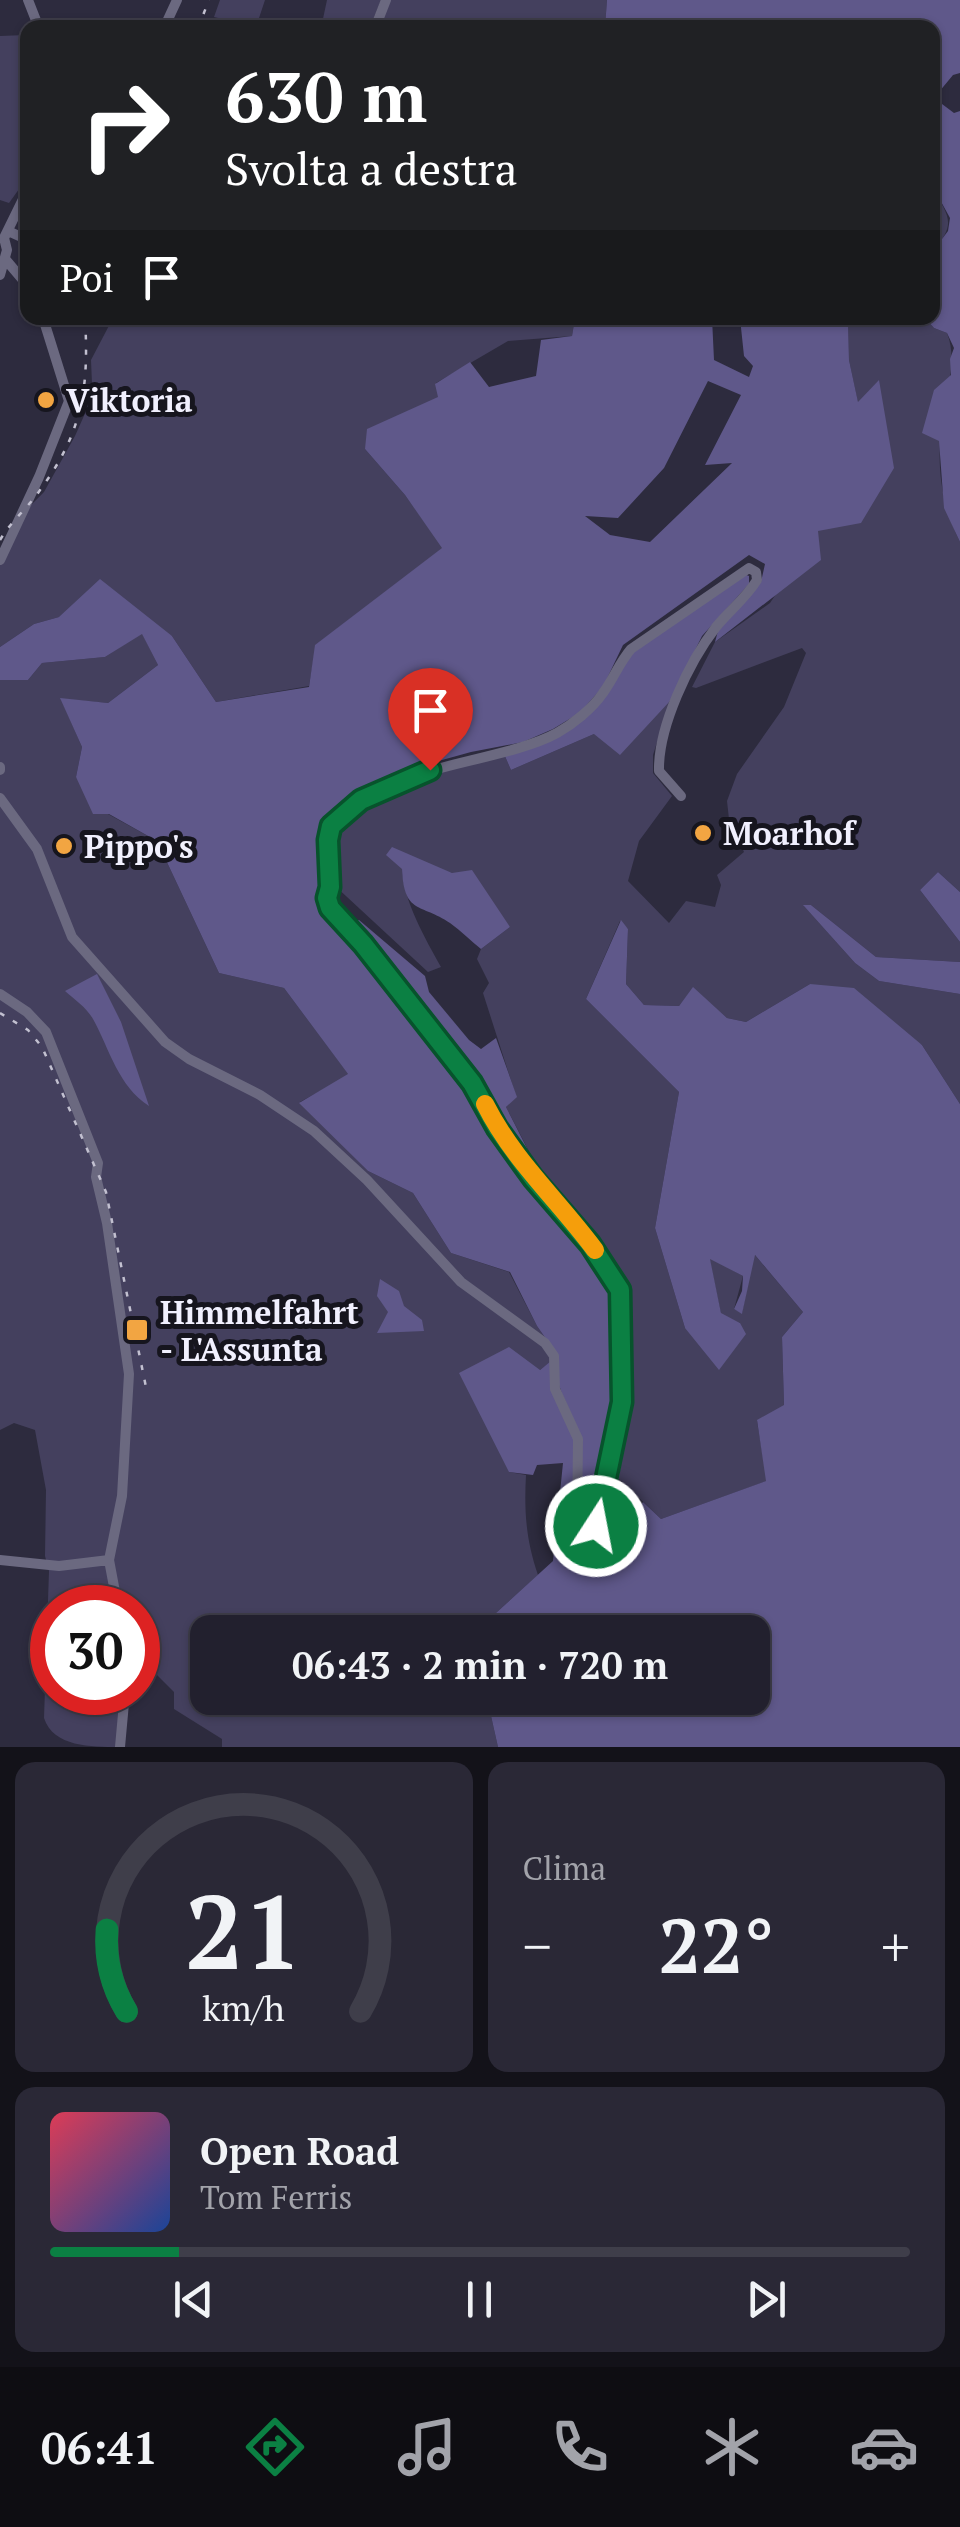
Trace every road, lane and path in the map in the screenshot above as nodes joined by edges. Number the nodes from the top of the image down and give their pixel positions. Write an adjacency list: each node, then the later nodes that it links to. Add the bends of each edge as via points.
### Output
1 (20, 204): 2 (street)
2 (4, 235): 3 (street)
3 (6, 260): 4 (street); 5 (street)
4 (0, 276)
5 (20, 277)
6 (45, 325): 7 (street, via 68,405)
7 (0, 560)
8 (681, 796): 9 (street, via 659,771 658,749 701,650 757,580 749,568 632,648 603,693 557,733 391,785 361,800 330,829 330,908 472,1083 497,1128 620,1290 622,1402 590,1535 577,1529 578,1439 555,1389 554,1356 544,1343 461,1282 314,1131 166,1042 72,936 37,849)
9 (0, 798)
10 (0, 994): 12 (street, via 46,1032 98,1163 128,1374 122,1496)
11 (0, 1560): 12 (street, via 59,1566)
12 (109, 1560): 13 (street)
13 (114, 1585)
14 (123, 1715): 15 (street)
15 (120, 1747)

